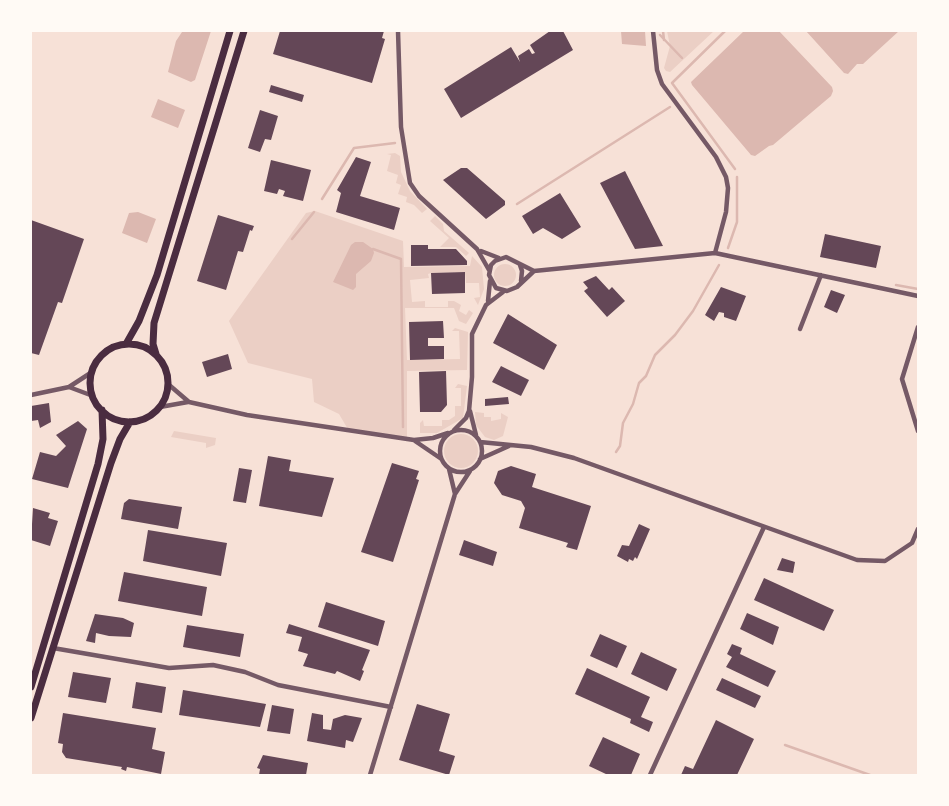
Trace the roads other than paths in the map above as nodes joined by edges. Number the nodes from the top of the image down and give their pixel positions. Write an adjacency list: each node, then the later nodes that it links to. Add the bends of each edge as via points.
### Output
1 (230, 31): 19 (main road, via 157,275 139,322)
2 (244, 31): 20 (main road, via 156,316 153,329)
3 (398, 31): 5 (street, via 400,127 410,183 419,196)
4 (653, 31): 6 (street, via 662,84 716,157 726,177 726,212)
5 (478, 249): 7 (street); 9 (street)
6 (714, 253): 10 (street); 11 (street)
7 (500, 258): 8 (street, via 512,258); 9 (street)
8 (520, 265): 10 (street); 13 (street)
9 (489, 270): 12 (street)
10 (534, 271): 13 (street)
11 (821, 275): 15 (street); 18 (street)
12 (490, 280): 14 (street, via 496,288); 16 (street)
13 (521, 282): 14 (street, via 512,290)
14 (505, 291): 16 (street)
15 (918, 296)
16 (486, 305): 27 (street, via 472,334)
17 (918, 327): 32 (street, via 902,379)
18 (800, 329)
19 (126, 344): 20 (main road, via 142,346); 21 (main road, via 104,352)
20 (156, 354): 22 (main road, via 165,368)
21 (92, 372): 23 (street); 25 (main road)
22 (168, 384): 26 (street); 28 (main road)
23 (69, 387): 24 (street); 25 (street)
24 (31, 395)
25 (93, 396): 29 (main road)
26 (189, 402): 28 (street); 35 (street, via 247,415)
27 (470, 405): 31 (street, via 466,418); 34 (street, via 471,422)
28 (160, 407): 30 (main road, via 146,418)
29 (102, 410): 30 (main road, via 115,419); 48 (main road, via 103,439 98,464)
30 (130, 422): 47 (main road, via 114,454)
31 (454, 430): 33 (street); 34 (street, via 467,431)
32 (918, 431)
33 (448, 434): 35 (street); 38 (street, via 440,444)
34 (477, 437): 36 (street)
35 (414, 440): 38 (street)
36 (480, 442): 37 (street); 39 (street)
37 (509, 445): 39 (street); 43 (street, via 554,452 599,466)
38 (440, 458): 40 (street)
39 (480, 459): 41 (street)
40 (449, 469): 41 (street); 42 (street)
41 (470, 471): 42 (street)
42 (455, 494): 49 (street)
43 (764, 527): 45 (street, via 843,556 877,562 885,561); 52 (street)
44 (918, 528): 45 (street)
45 (912, 543): 46 (street)
46 (918, 545)
47 (53, 648): 49 (street, via 169,668 213,665 245,672 278,685); 50 (main road)
48 (31, 687)
49 (391, 707): 51 (street)
50 (31, 718)
51 (370, 775)
52 (650, 775)

